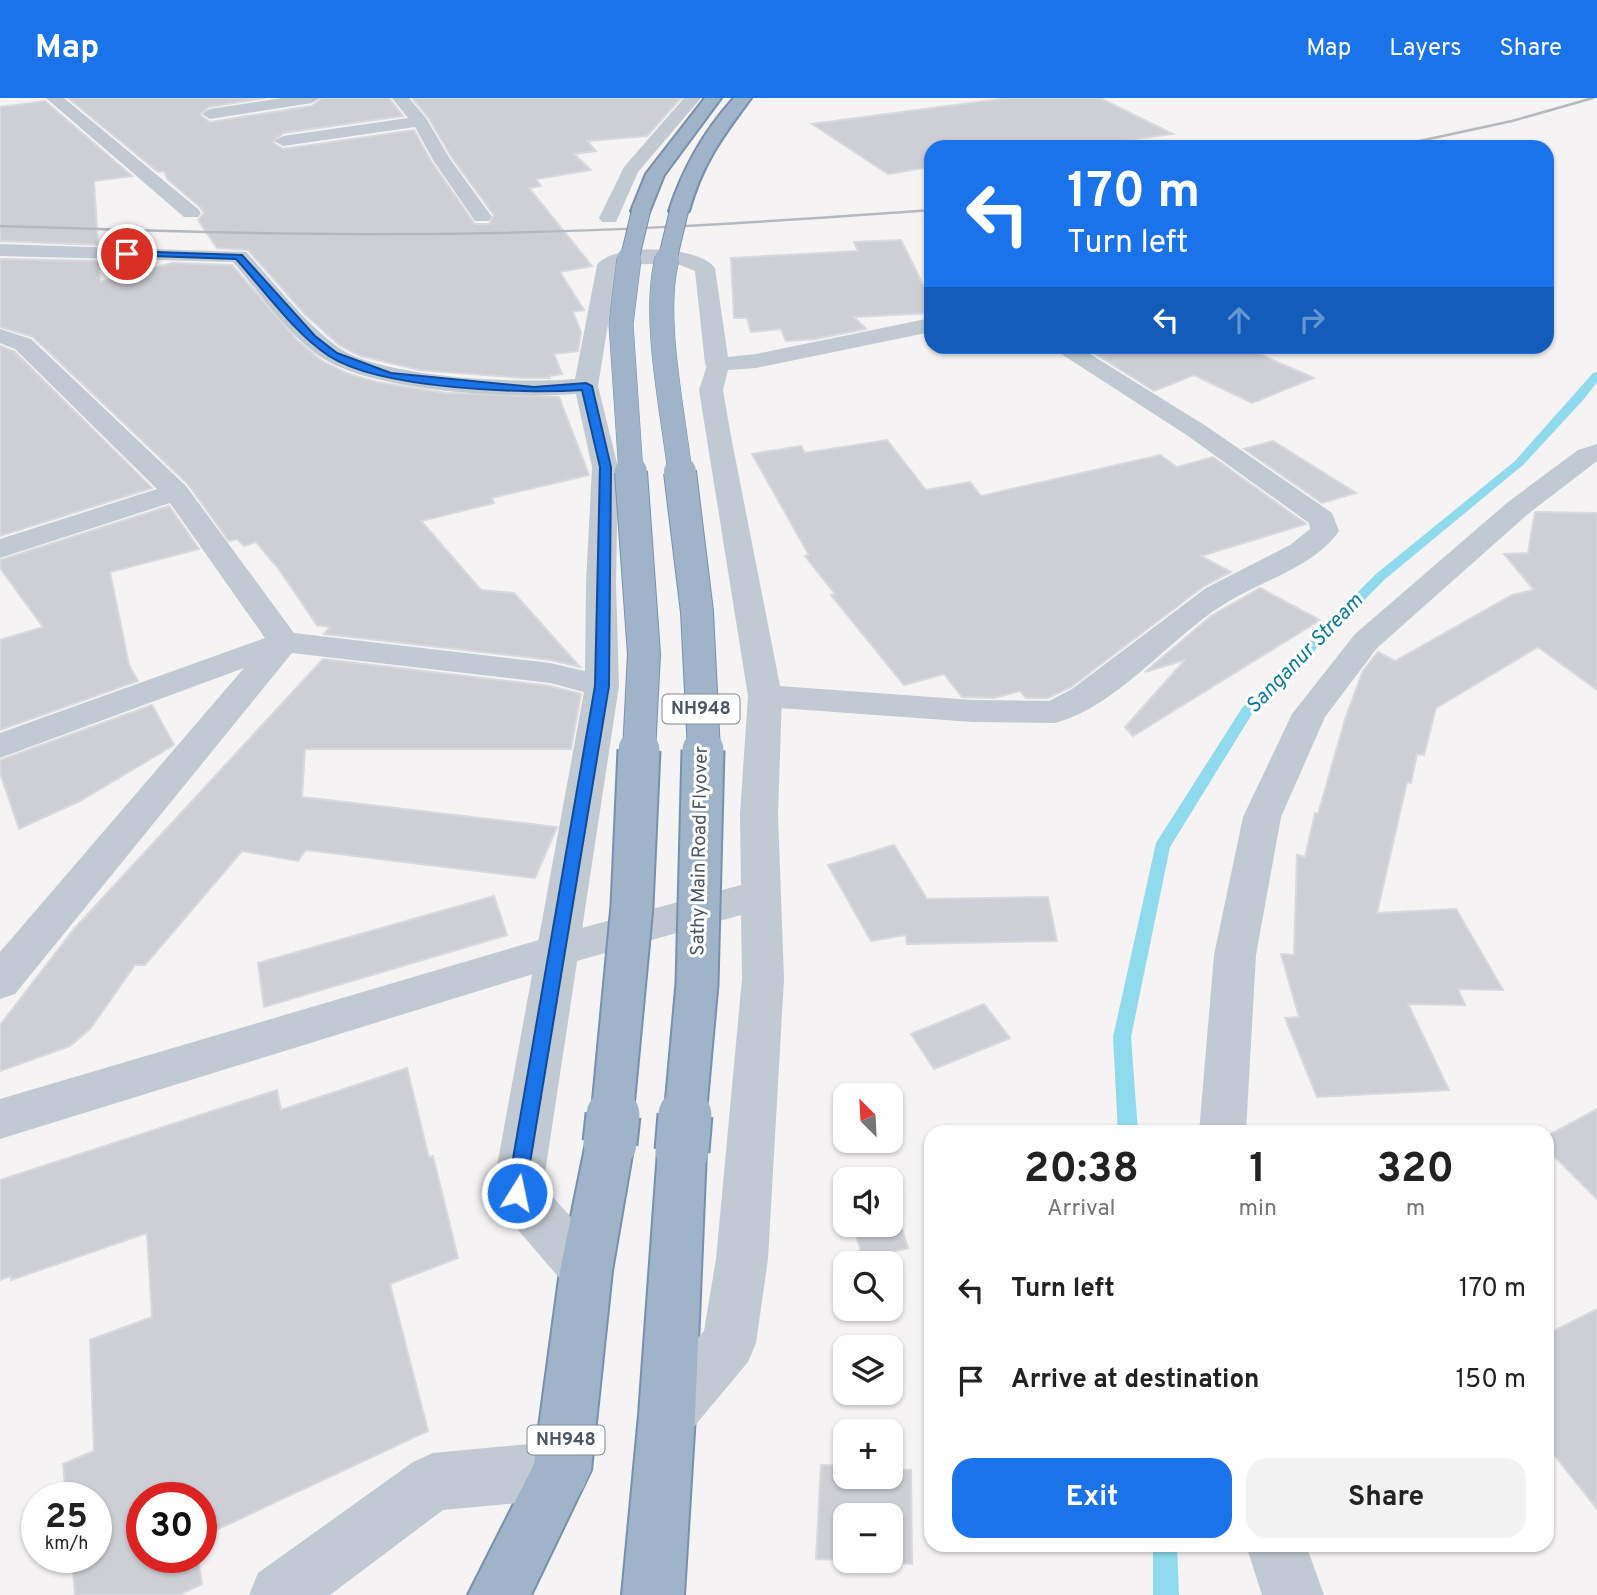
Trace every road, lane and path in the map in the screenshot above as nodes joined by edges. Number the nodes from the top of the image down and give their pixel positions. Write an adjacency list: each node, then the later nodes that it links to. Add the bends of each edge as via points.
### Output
1 (54, 98): 10 (street)
2 (312, 98): 7 (street)
3 (400, 98): 8 (street)
4 (692, 98): 12 (street, via 630,171)
5 (713, 98): 31 (highway, NH948, bridge, via 655,174 627,268 621,324 644,654 632,906 610,1143)
6 (743, 98): 32 (highway, Sathy Main Road Flyover / NH948, bridge, via 698,158 687,182 662,284 664,339 697,612 704,762 697,984)
7 (210, 114)
8 (421, 121): 9 (street); 11 (street)
9 (283, 141)
10 (191, 213)
11 (482, 217)
12 (609, 218)
13 (0, 250): 18 (street, via 239,256 312,338 334,355 389,376 534,390)
14 (924, 327): 17 (street, via 756,361)
15 (0, 336): 20 (street, via 23,344)
16 (1073, 354): 24 (street, via 1197,431 1322,519 1325,531 1300,551 1217,595 1084,697 1055,712 973,711)
17 (717, 364): 18 (street, via 705,268 684,257 615,259 607,265); 24 (street, via 711,390)
18 (586, 386): 23 (street, via 605,467)
19 (1597, 452): 30 (street, via 1518,508 1366,641 1309,714 1262,817 1235,955)
20 (176, 492): 21 (street); 22 (street)
21 (0, 549)
22 (284, 642): 23 (street, via 550,673); 25 (street); 28 (street)
23 (602, 686): 27 (street)
24 (765, 696): 26 (street)
25 (0, 746)
26 (761, 894): 27 (street); 32 (street, via 761,1006 742,1259 729,1343)
27 (559, 950): 29 (street); 31 (street, via 517,1193)
28 (0, 982)
29 (0, 1119)
30 (1223, 1125)
31 (586, 1271): 33 (highway, NH948)
32 (667, 1415): 37 (highway, NH948)
33 (562, 1470): 35 (street, via 433,1482); 36 (highway, NH948)
34 (1278, 1552): 38 (street)
35 (280, 1595)
36 (499, 1595)
37 (653, 1595)
38 (1293, 1595)

